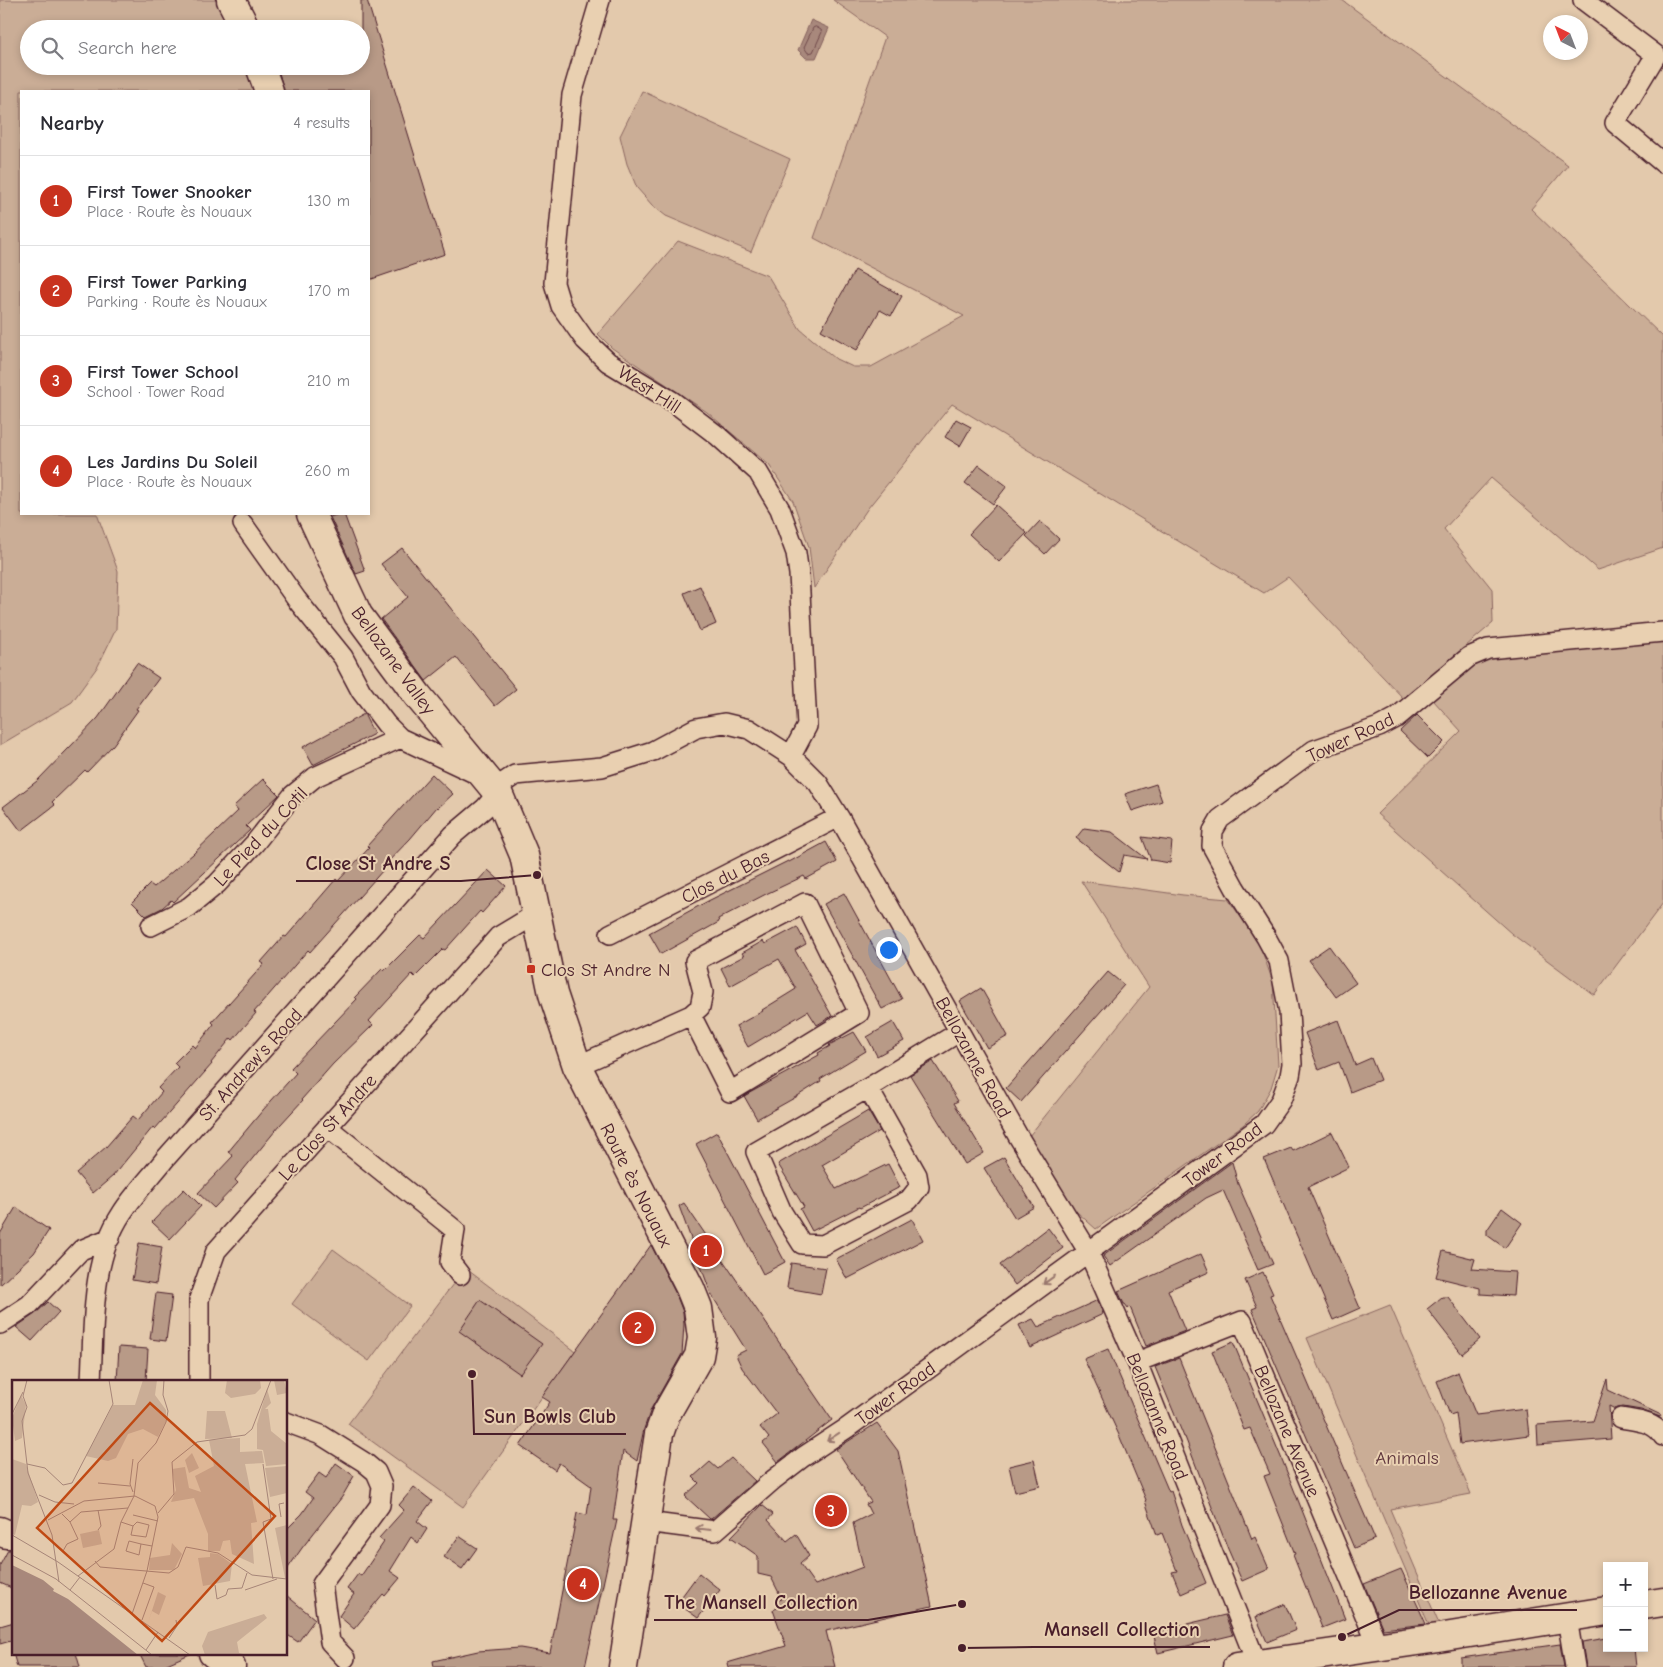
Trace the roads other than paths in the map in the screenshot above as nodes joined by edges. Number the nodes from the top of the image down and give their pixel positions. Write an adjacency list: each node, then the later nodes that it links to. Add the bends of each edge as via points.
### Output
1 (231, 0): 4 (street)
2 (600, 0): 12 (street, West Hill, via 572,95 554,283 562,306 584,340 608,362 672,401 718,436 758,472 780,508 796,553 799,574 807,726)
3 (1583, 0): 7 (street, via 1656,55 1615,123)
4 (241, 20)
5 (264, 75): 6 (street)
6 (270, 90)
7 (1663, 163)
8 (310, 515): 13 (street, Bellozane Valley, via 358,616 418,696)
9 (243, 524): 11 (street, via 296,600 343,658 386,724)
10 (1663, 632): 25 (street, Tower Road, via 1488,649 1469,658 1396,718 1314,750 1220,819 1213,831 1212,846 1279,961 1289,1012 1290,1076 1281,1100 1264,1124)
11 (400, 738): 13 (street, via 472,772); 17 (street, Le Pied du Cotil, via 315,778 293,796 217,884 189,907)
12 (791, 756): 14 (street, Bellozanne Road, via 749,729 724,723 696,728 653,751 602,767 515,775 502,784); 15 (street, Bellozanne Road, via 818,783)
13 (480, 770): 14 (street, Bellozane Valley)
14 (498, 793): 16 (street, Route ès Nouaux, via 524,856); 24 (street, St. Andrew's Road, via 453,835 165,1159 122,1214)
15 (840, 816): 18 (street, Clos du Bas); 20 (street, Bellozanne Road)
16 (536, 914): 21 (street, Route ès Nouaux, via 553,994); 23 (street, Le Clos St Andre, via 498,937)
17 (151, 926)
18 (610, 934)
19 (691, 1015): 19 (street, via 730,1092 860,1013 805,903 695,961 703,992 700,1007); 21 (street)
20 (959, 1032): 22 (street); 25 (street, Bellozanne Road)
21 (577, 1066): 34 (street, Route ès Nouaux, via 698,1308 702,1338 699,1356 666,1414 659,1434)
22 (868, 1088): 22 (street, via 756,1152 782,1212 802,1244 823,1245 909,1200 919,1186 917,1175)
23 (327, 1127): 26 (street, via 455,1230 450,1262); 30 (street, Le Clos St Andre, via 216,1251 198,1299)
24 (110, 1238): 27 (street, via 81,1250 29,1305); 29 (street, St. Andrew's Road, via 101,1264 96,1299)
25 (1088, 1251): 28 (street, Bellozanne Road); 34 (street, Tower Road, one-way to 34, via 803,1457 715,1530)
26 (460, 1275)
27 (0, 1324)
28 (1137, 1362): 41 (street, Bellozane Avenue, via 1242,1321); 44 (street, Bellozanne Road)
29 (91, 1380)
30 (199, 1380)
31 (1621, 1418): 33 (street, via 1649,1424)
32 (288, 1423): 43 (street, via 321,1435 364,1462 376,1472 382,1486 380,1505 322,1584 330,1642)
33 (1663, 1436)
34 (646, 1522): 46 (street, Route ès Nouaux)
35 (0, 1531): 36 (street)
36 (12, 1534)
37 (1663, 1602): 38 (street)
38 (1648, 1604)
39 (1603, 1613): 40 (street)
40 (1568, 1618): 41 (street); 47 (street)
41 (1378, 1646): 44 (street)
42 (214, 1654): 45 (street)
43 (344, 1658)
44 (1247, 1666)
45 (231, 1667)
46 (623, 1667)
47 (1575, 1667)

